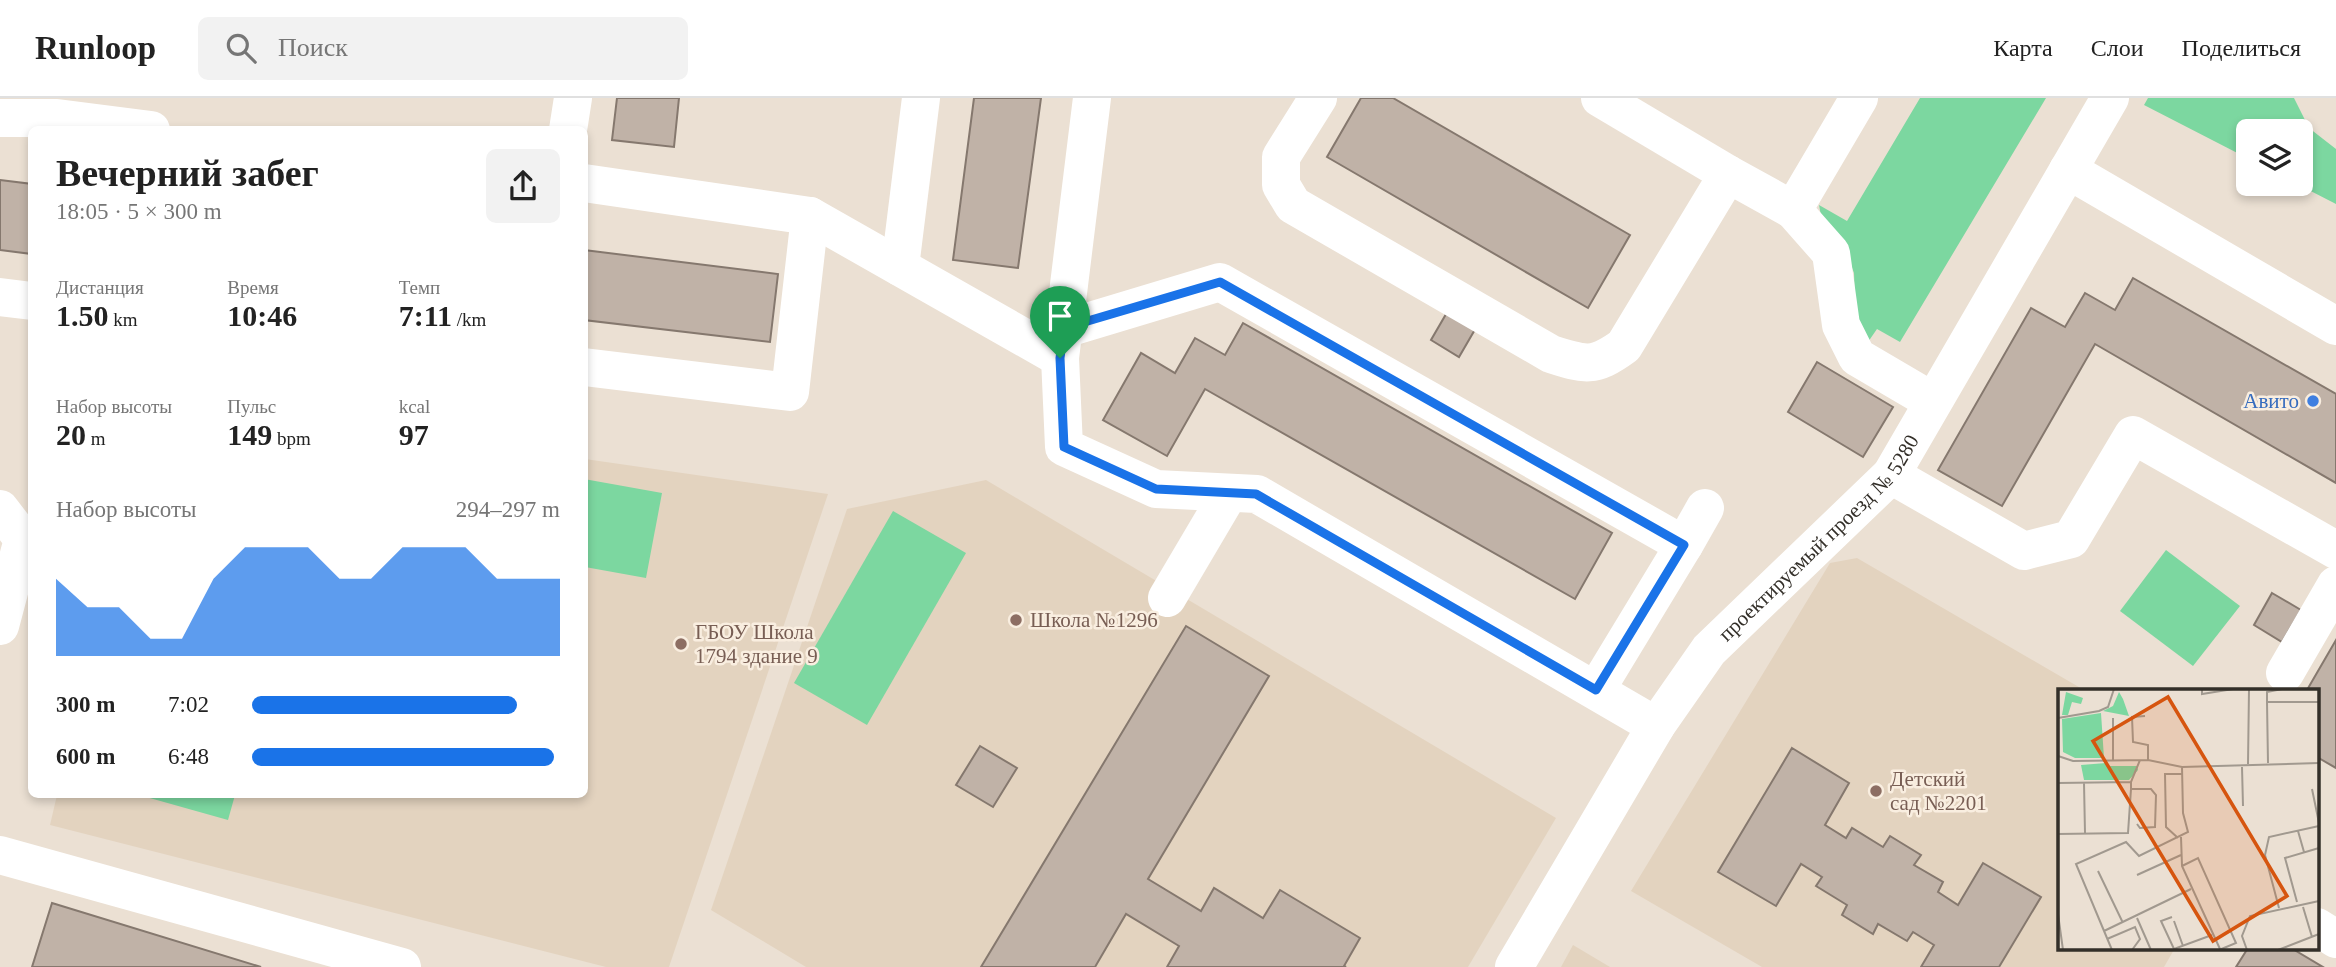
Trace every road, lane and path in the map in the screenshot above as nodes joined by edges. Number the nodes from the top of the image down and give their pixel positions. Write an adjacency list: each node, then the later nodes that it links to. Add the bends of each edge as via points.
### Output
1 (573, 98): 11 (street)
2 (921, 98): 17 (street)
3 (1092, 98): 21 (street)
4 (1318, 98): 13 (street, via 1282,157 1281,185 1293,205 1551,354 1578,363 1603,361 1624,346)
5 (1600, 98): 13 (street)
6 (1859, 98): 15 (street)
7 (2110, 98): 12 (street, проектируемый проезд № 5280)
8 (59, 108): 9 (street); 10 (street)
9 (0, 118)
10 (134, 126)
11 (569, 126)
12 (2068, 170): 20 (street); 23 (street, проектируемый проезд № 5280)
13 (1728, 174): 15 (street)
14 (588, 184): 16 (street)
15 (1793, 210): 23 (street, via 1831,253 1841,325 1857,357)
16 (810, 216): 17 (street); 22 (street, via 790,392)
17 (900, 267): 21 (street)
18 (0, 297): 19 (street)
19 (28, 300)
20 (2336, 326)
21 (1062, 343): 25 (street, via 1064,447 1156,489); 28 (street, via 1220,282)
22 (588, 367)
23 (1931, 401): 24 (street, проектируемый проезд № 5280)
24 (1891, 475): 29 (street, via 2024,551 2071,539 2133,435); 35 (street, проектируемый проезд № 5280, via 1709,650)
25 (1229, 493): 31 (street); 34 (street, via 1256,494)
26 (1705, 508): 28 (street)
27 (0, 509): 32 (street, via 23,539)
28 (1684, 545): 34 (street)
29 (2336, 550)
30 (2336, 585): 33 (street)
31 (1167, 598)
32 (0, 626)
33 (2286, 673)
34 (1596, 690): 35 (street)
35 (1656, 726): 40 (street, проектируемый проезд № 5280)
36 (0, 855): 39 (street)
37 (2318, 928): 38 (street)
38 (2336, 939)
39 (402, 967)
40 (1514, 967)

